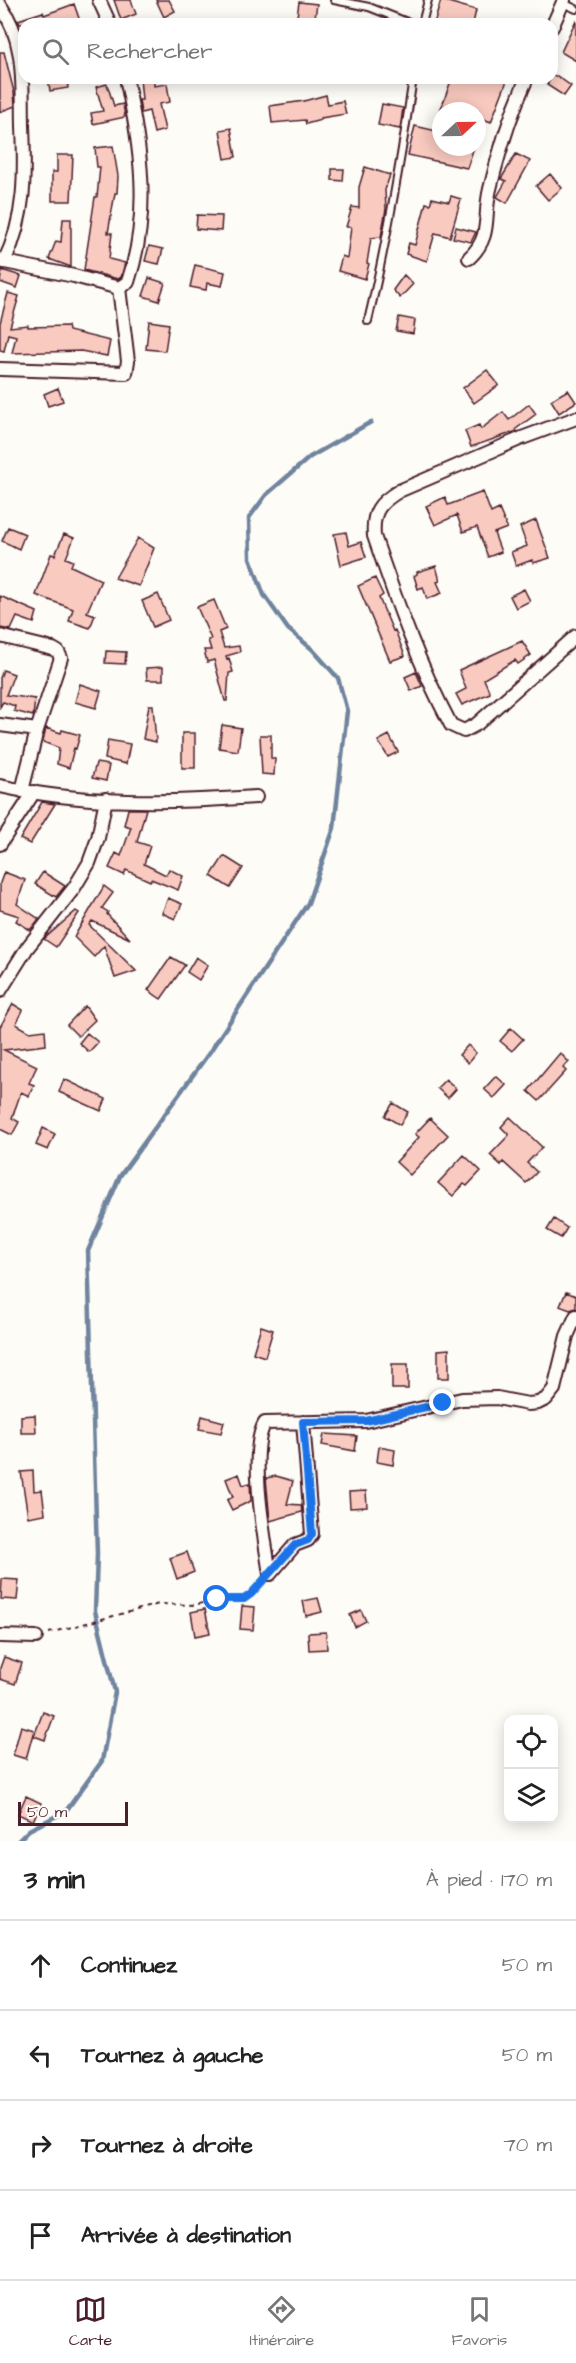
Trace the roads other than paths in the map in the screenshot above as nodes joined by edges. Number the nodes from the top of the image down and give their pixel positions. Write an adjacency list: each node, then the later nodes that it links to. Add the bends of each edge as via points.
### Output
1 (99, 0): 7 (street)
2 (334, 0): 8 (lane)
3 (428, 0): 9 (lane)
4 (564, 1): 6 (lane); 10 (street)
5 (0, 5): 11 (street)
6 (576, 9)
7 (107, 18)
8 (397, 18)
9 (424, 18)
10 (556, 18)
11 (18, 43)
12 (21, 84): 17 (street, via 25,164 21,212)
13 (127, 84): 18 (street, via 143,189 129,279)
14 (412, 84): 19 (lane, via 391,222)
15 (525, 84): 16 (street, via 489,192 485,233)
16 (469, 258)
17 (2, 261): 18 (street)
18 (119, 288): 20 (street, via 126,373)
19 (368, 321)
20 (0, 369)
21 (576, 418): 23 (street, via 399,491 378,508 373,522 374,537 404,625 455,728 464,731 477,724)
22 (0, 636): 25 (street, via 52,648 61,655)
23 (576, 636)
24 (0, 725): 25 (street)
25 (37, 730): 27 (street)
26 (0, 786): 27 (street)
27 (28, 791): 29 (street); 30 (street)
28 (256, 796): 29 (street, via 188,802)
29 (106, 799): 31 (street, via 89,863)
30 (0, 844)
31 (0, 991)
32 (576, 1316): 33 (street, via 554,1389 538,1404 497,1398 462,1399 366,1421)
33 (303, 1422): 33 (street, via 268,1422 260,1433 259,1479 270,1574 295,1545 312,1534)
34 (0, 1636): 35 (street)
35 (36, 1637)

